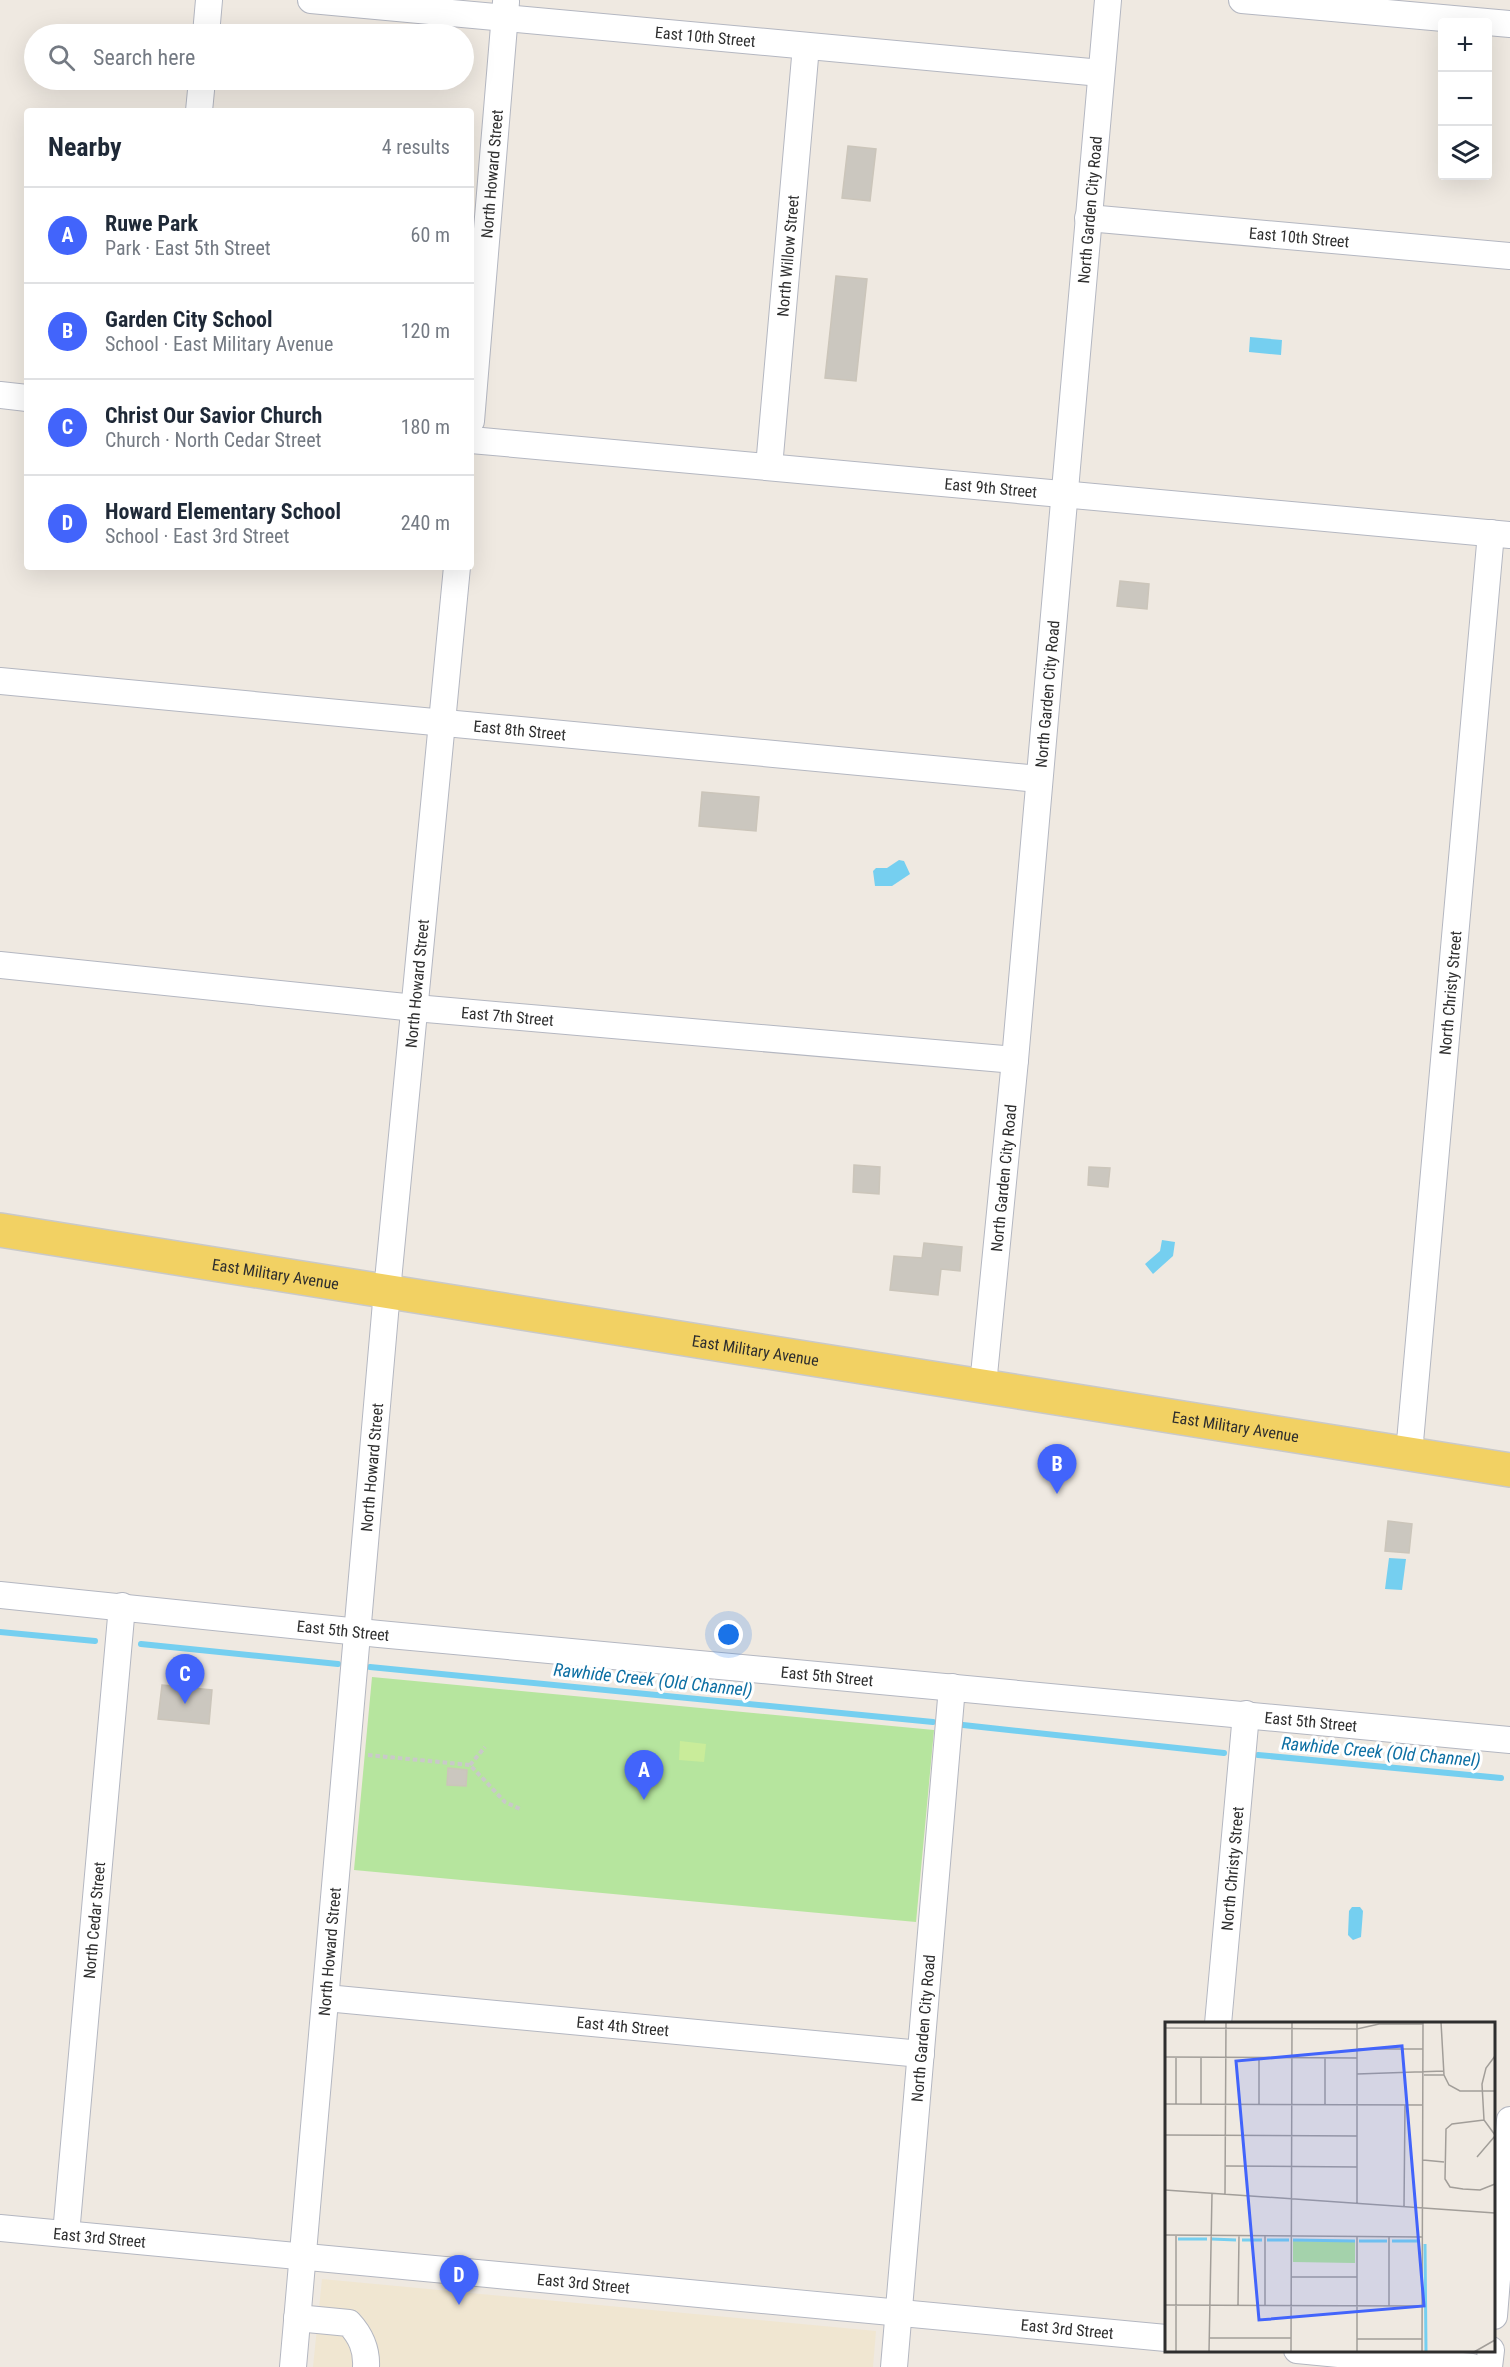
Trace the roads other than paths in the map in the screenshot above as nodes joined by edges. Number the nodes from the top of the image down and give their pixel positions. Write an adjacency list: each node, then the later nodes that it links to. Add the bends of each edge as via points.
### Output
1 (209, 0): 6 (street)
2 (311, 0): 5 (street, East 10th Street)
3 (1108, 0): 9 (street, North Garden City Road)
4 (1242, 0): 7 (street)
5 (505, 9): 8 (street, East 10th Street); 14 (street, North Howard Street)
6 (207, 24)
7 (1510, 24)
8 (806, 46): 9 (street, East 10th Street); 18 (street, North Willow Street)
9 (1101, 74): 12 (street, North Garden City Road)
10 (201, 90): 11 (street)
11 (199, 108)
12 (1088, 218): 13 (street, East 10th Street); 19 (street, North Garden City Road)
13 (1510, 255)
14 (474, 384)
15 (0, 395): 16 (street)
16 (24, 398)
17 (474, 440): 18 (street, East 9th Street)
18 (769, 467): 19 (street, East 9th Street)
19 (1065, 495): 20 (street, East 9th Street); 24 (street, North Garden City Road)
20 (1500, 534): 31 (street, North Christy Street)
21 (457, 570): 23 (street, North Howard Street)
22 (0, 681): 23 (street, East 8th Street)
23 (441, 724): 24 (street, East 8th Street); 26 (street, North Howard Street)
24 (1039, 779): 27 (street, North Garden City Road)
25 (0, 965): 26 (street, East 7th Street)
26 (416, 1008): 27 (street, East 7th Street); 29 (street, North Howard Street)
27 (1015, 1060): 30 (street, North Garden City Road)
28 (0, 1230): 29 (main road, East Military Avenue)
29 (387, 1291): 30 (main road, East Military Avenue); 35 (street, North Howard Street)
30 (983, 1385): 31 (main road, East Military Avenue)
31 (1409, 1454): 32 (main road, East Military Avenue)
32 (1510, 1470)
33 (0, 1595): 34 (street, East 5th Street)
34 (122, 1606): 35 (street, East 5th Street); 44 (street, North Cedar Street)
35 (358, 1631): 36 (street, East 5th Street); 39 (street, North Howard Street)
36 (952, 1688): 37 (street, East 5th Street); 41 (street, North Garden City Road)
37 (1246, 1714): 38 (street, East 5th Street); 40 (street, North Christy Street)
38 (1510, 1740)
39 (326, 1998): 41 (street, East 4th Street); 45 (street, North Howard Street)
40 (1218, 2022)
41 (921, 2054): 47 (street, North Garden City Road)
42 (1510, 2120): 46 (street)
43 (0, 2228): 44 (street, East 3rd Street)
44 (66, 2234): 45 (street, East 3rd Street)
45 (303, 2257): 47 (street, East 3rd Street); 48 (street, North Howard Street)
46 (1495, 2304)
47 (899, 2314): 49 (street, East 3rd Street); 54 (street, North Garden City Road)
48 (297, 2318): 52 (street, North Howard Street); 53 (street, via 349,2323 360,2336)
49 (1165, 2338)
50 (1318, 2352): 55 (street)
51 (1491, 2352): 56 (street)
52 (293, 2367)
53 (366, 2367)
54 (894, 2367)
55 (1472, 2367)
56 (1489, 2367)

